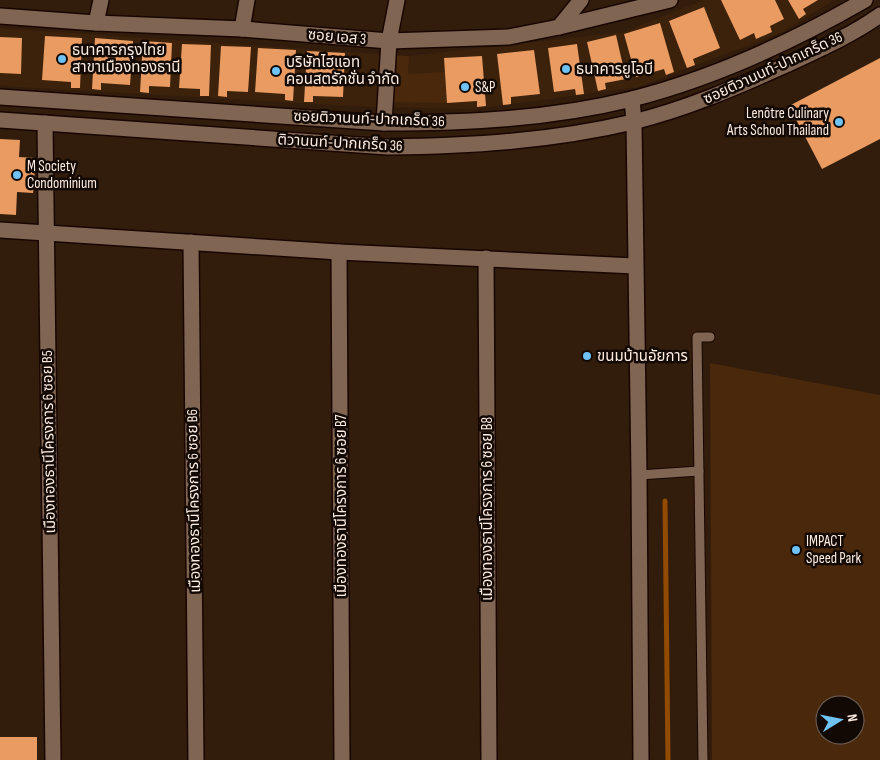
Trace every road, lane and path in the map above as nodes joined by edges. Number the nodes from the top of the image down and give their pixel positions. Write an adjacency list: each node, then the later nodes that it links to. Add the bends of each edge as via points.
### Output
1 (101, 0): 9 (street)
2 (247, 0): 11 (street)
3 (396, 0): 12 (street)
4 (581, 0): 10 (street)
5 (670, 0): 10 (street, ซอย เอส 3)
6 (865, 0): 14 (street, ซอยติวานนท์-ปากเกร็ด 36, via 753,57)
7 (880, 15): 16 (street, ซอยติวานนท์-ปากเกร็ด 36, via 753,80 707,99)
8 (0, 16): 9 (street, ซอย เอส 3)
9 (96, 23): 11 (street, ซอย เอส 3)
10 (559, 27): 12 (street, ซอย เอส 3, via 509,37)
11 (242, 29): 12 (street, ซอย เอส 3)
12 (389, 41): 18 (street)
13 (0, 97): 18 (street, ซอยติวานนท์-ปากเกร็ด 36)
14 (632, 99): 16 (street); 18 (street, ซอยติวานนท์-ปากเกร็ด 36, via 502,119)
15 (0, 120): 17 (street)
16 (634, 122): 17 (street, ติวานนท์-ปากเกร็ด 36, via 531,140 388,147); 24 (street)
17 (45, 123): 20 (street, เมืองทองธานีโครงการ 6 ซอย B5)
18 (384, 123)
19 (0, 230): 20 (street)
20 (46, 232): 21 (street); 28 (street, เมืองทองธานีโครงการ 6 ซอย B5)
21 (191, 242): 22 (street); 29 (street, เมืองทองธานีโครงการ 6 ซอย B6)
22 (339, 252): 23 (street); 30 (street, เมืองทองธานีโครงการ 6 ซอย B7)
23 (486, 258): 24 (street); 31 (street, เมืองทองธานีโครงการ 6 ซอย B8)
24 (636, 266): 27 (street)
25 (710, 337): 26 (lane, via 698,337)
26 (698, 471): 27 (lane); 33 (lane)
27 (639, 475): 32 (street)
28 (53, 760)
29 (196, 760)
30 (342, 760)
31 (489, 760)
32 (641, 760)
33 (703, 760)

